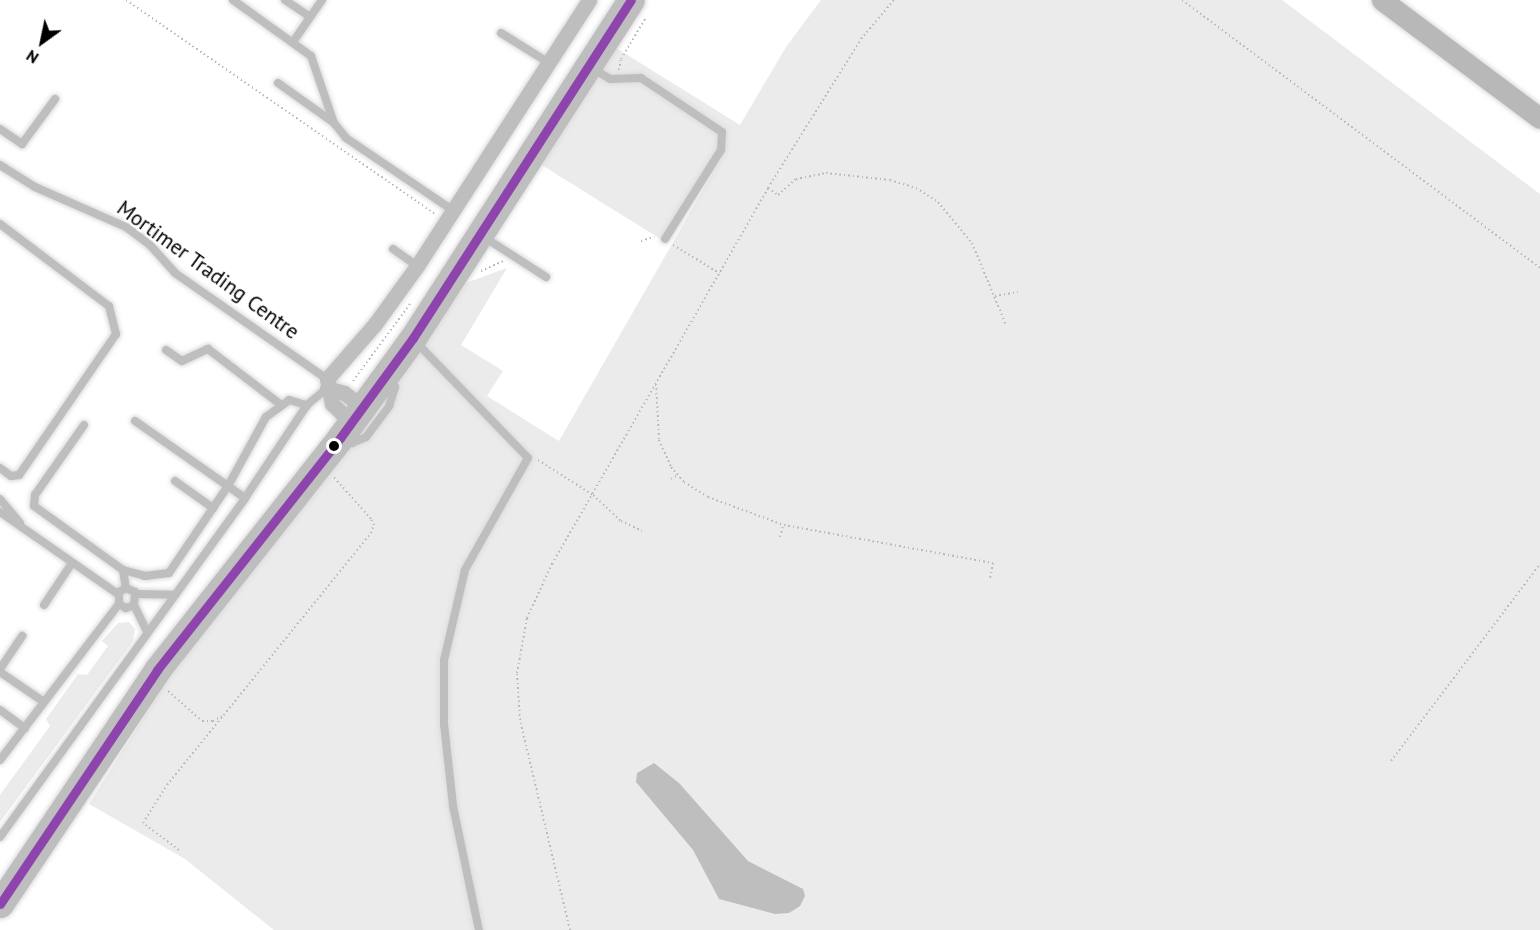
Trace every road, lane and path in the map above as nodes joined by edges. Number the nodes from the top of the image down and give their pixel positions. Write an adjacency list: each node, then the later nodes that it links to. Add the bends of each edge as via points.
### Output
1 (126, 0): 23 (path)
2 (233, 0): 12 (lane)
3 (285, 0): 10 (lane)
4 (322, 0): 10 (lane)
5 (589, 0): 13 (street)
6 (894, 0): 22 (path, via 861,39)
7 (1182, 0): 30 (path)
8 (1382, 0): 18 (street)
9 (638, 10): 14 (highway); 15 (path, via 621,59)
10 (310, 17): 12 (lane)
11 (501, 33): 13 (lane)
12 (293, 42): 19 (lane, via 311,56)
13 (549, 63): 23 (street)
14 (590, 66): 15 (lane, via 610,79); 25 (highway)
15 (619, 79): 26 (lane, via 641,78 722,132 721,150)
16 (278, 83): 19 (lane)
17 (55, 99): 20 (lane, via 22,144)
18 (1540, 118)
19 (334, 123): 23 (lane, via 359,150)
20 (0, 129)
21 (0, 165): 39 (lane, Mortimer Trading Centre, via 35,187 126,227 150,245 175,273)
22 (768, 189): 31 (path); 34 (path, via 778,195 796,179 826,173 891,180 916,188 957,221 972,243)
23 (451, 217): 29 (street)
24 (0, 224): 48 (lane, via 109,306 116,334 19,475 11,476)
25 (481, 234): 32 (lane); 36 (highway)
26 (665, 239): 27 (path); 31 (path)
27 (641, 241)
28 (393, 249): 29 (lane)
29 (417, 266): 39 (street)
30 (1540, 268)
31 (719, 273): 40 (path)
32 (546, 277)
33 (1018, 292): 34 (path)
34 (995, 296): 35 (path)
35 (1006, 325)
36 (413, 338): 38 (highway); 46 (lane)
37 (166, 350): 41 (lane, via 182,361 208,349)
38 (387, 376): 44 (highway); 44 (lane, via 395,387 389,406 372,430 352,443)
39 (327, 383): 42 (lane); 44 (street, via 332,404)
40 (656, 384): 49 (path, via 659,440); 53 (path)
41 (280, 404): 42 (lane, via 296,400); 52 (lane, via 266,417)
42 (307, 405): 54 (lane)
43 (135, 421): 52 (lane)
44 (352, 423): 47 (highway)
45 (84, 425): 64 (lane, via 35,495 34,506)
46 (525, 451): 53 (path); 86 (lane, via 528,458 524,467 465,570 444,660 444,724 453,806)
47 (320, 465): 79 (path, via 349,490 350,498 374,525); 85 (highway, via 151,679)
48 (0, 468)
49 (678, 475): 50 (path); 58 (path, via 708,497)
50 (670, 479)
51 (176, 481): 56 (lane)
52 (228, 486): 54 (lane); 56 (lane)
53 (593, 495): 59 (path, via 621,521); 87 (path, via 537,592 527,618 517,673 520,720)
54 (245, 498): 69 (lane)
55 (0, 500): 61 (lane, via 22,526)
56 (213, 508): 64 (lane, via 169,573 145,576)
57 (0, 513): 61 (lane)
58 (784, 525): 60 (path); 65 (path, via 993,563)
59 (642, 531)
60 (780, 537)
61 (46, 544): 62 (lane)
62 (72, 563): 67 (lane); 71 (lane)
63 (1540, 564): 82 (path)
64 (123, 570): 66 (lane)
65 (990, 578)
66 (126, 588): 67 (lane); 68 (lane)
67 (118, 594): 70 (lane)
68 (136, 594): 69 (lane); 72 (lane)
69 (175, 595): 73 (lane)
70 (119, 604): 72 (lane, via 126,608); 77 (lane)
71 (44, 605)
72 (134, 605): 73 (lane)
73 (147, 632): 83 (lane)
74 (22, 636): 75 (lane)
75 (0, 671): 77 (lane)
76 (168, 691): 79 (path, via 202,721 213,722)
77 (44, 702): 80 (lane)
78 (0, 710): 80 (lane)
79 (225, 714): 84 (path, via 167,785 143,823)
80 (25, 728): 81 (lane)
81 (0, 760)
82 (1391, 761)
83 (0, 837)
84 (179, 850)
85 (0, 904)
86 (480, 930)
87 (570, 930)

